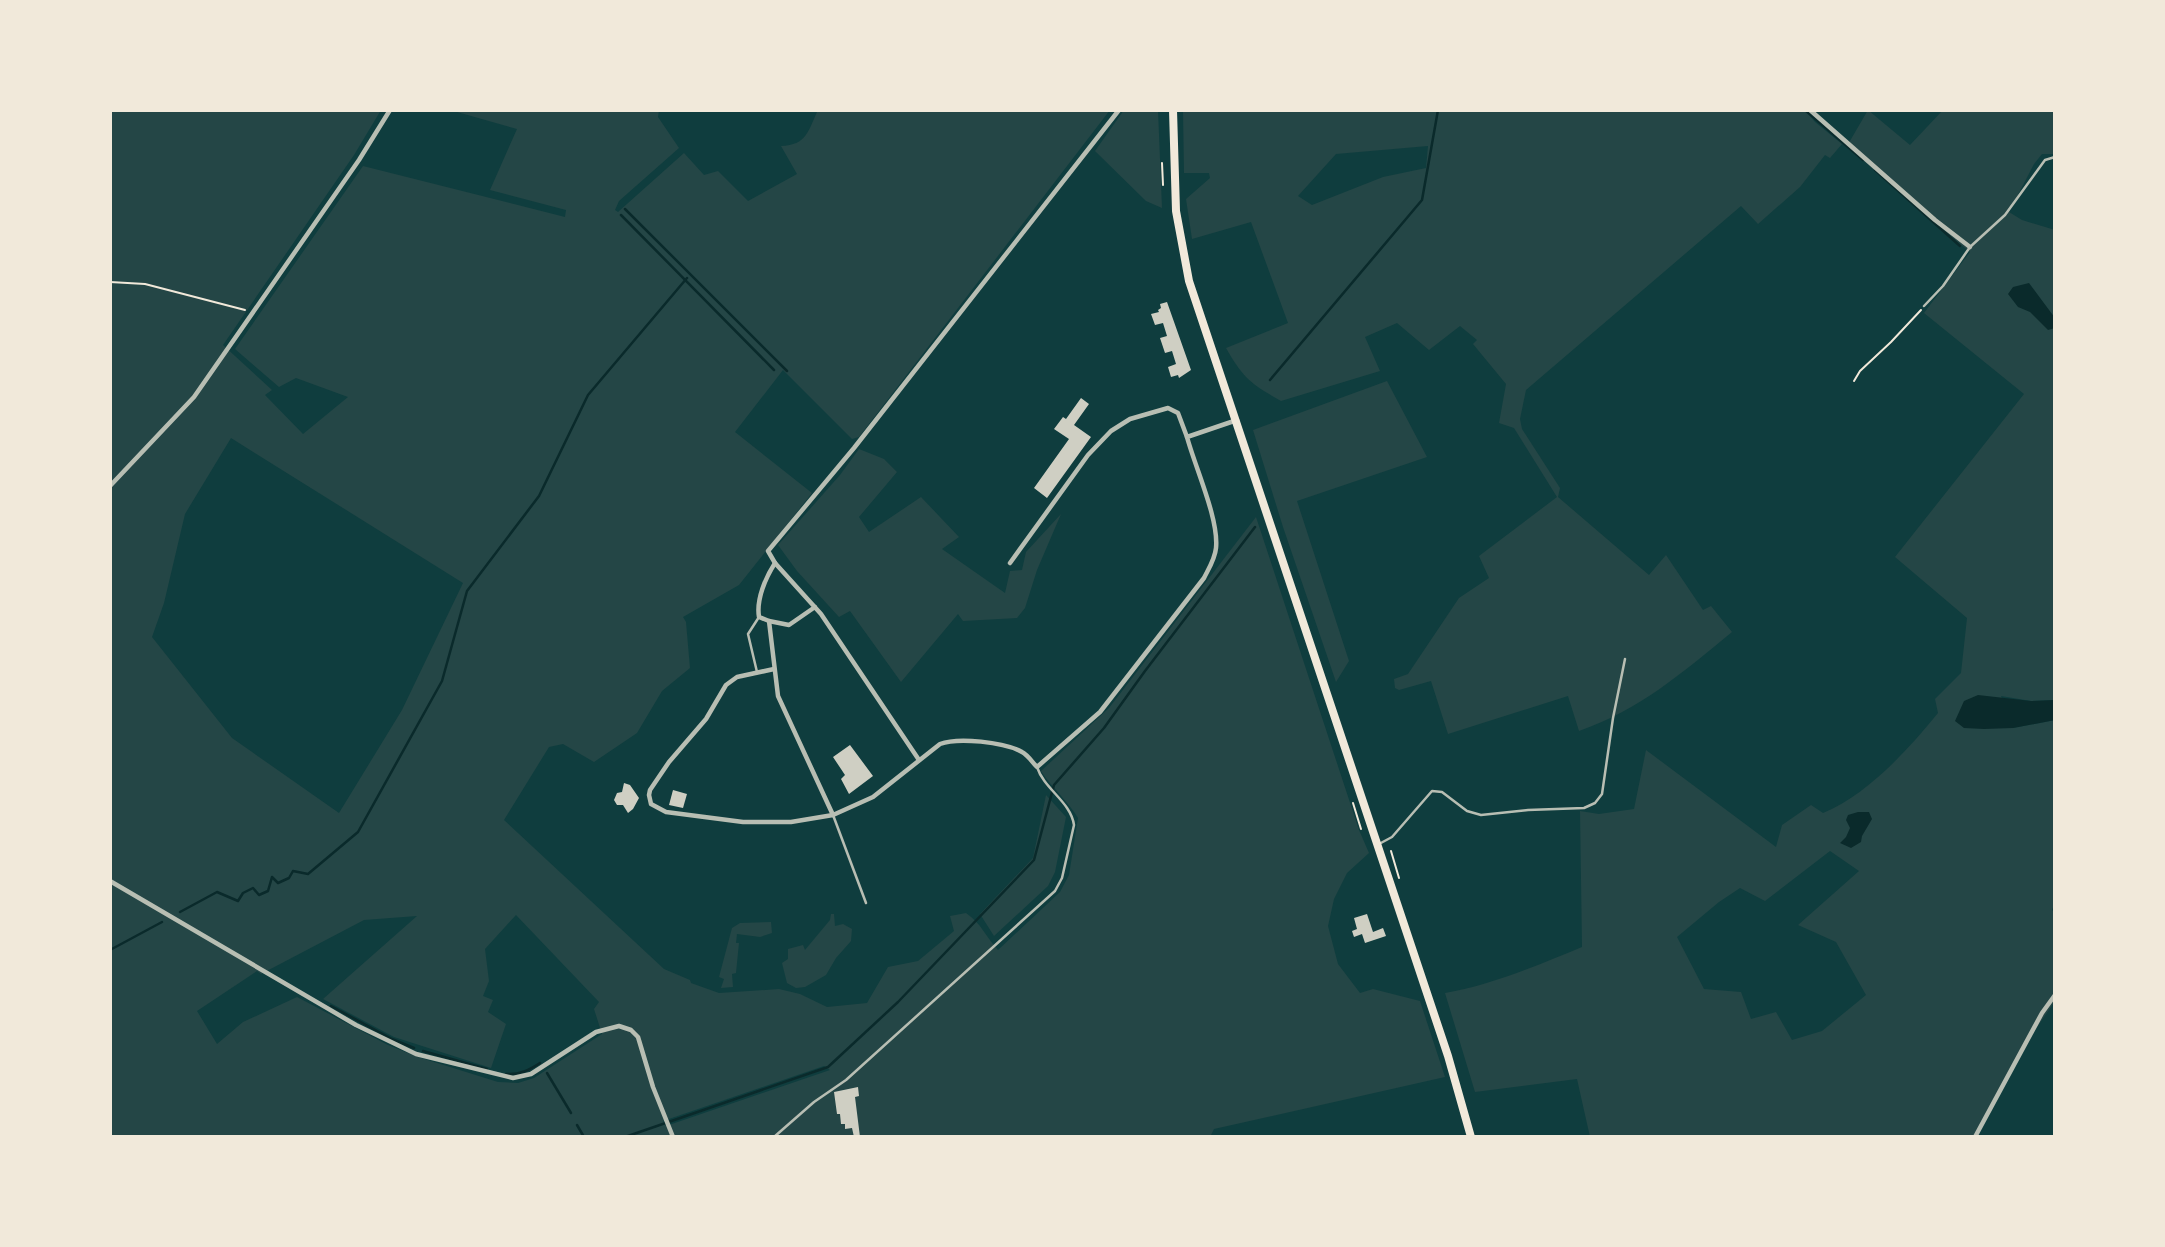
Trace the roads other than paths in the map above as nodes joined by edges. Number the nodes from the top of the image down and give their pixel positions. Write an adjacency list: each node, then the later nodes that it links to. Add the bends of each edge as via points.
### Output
1 (390, 110): 10 (street, via 194,397)
2 (1119, 110): 11 (street, via 768,551)
3 (1173, 110): 8 (main road, via 1175,211 1181,245)
4 (1810, 110): 6 (street)
5 (2055, 157): 6 (lane, via 2045,160 2005,215)
6 (1970, 247): 7 (lane)
7 (1924, 306)
8 (1237, 420): 9 (street); 22 (main road)
9 (1188, 437): 12 (street, via 1178,413 1168,408 1130,419 1111,431 1088,455); 20 (street, via 1212,519 1214,561 1100,712)
10 (110, 486)
11 (775, 563): 13 (street); 14 (street, via 767,577)
12 (1010, 563)
13 (815, 607): 15 (street, via 789,625); 19 (street)
14 (759, 617): 15 (street); 18 (lane, via 748,634)
15 (769, 621): 17 (street)
16 (1625, 659): 22 (lane, via 1602,794 1595,803 1584,808 1480,816 1442,792 1432,791 1392,837)
17 (774, 669): 18 (street); 21 (street, via 782,706)
18 (757, 672): 21 (street, via 726,685 706,719 669,762 649,795 651,804 697,817 743,822 791,822)
19 (920, 761): 20 (street, via 940,744 964,740 1019,750); 21 (street, via 873,797)
20 (1037, 767): 27 (lane, via 1074,825 1055,891 846,1080)
21 (832, 815): 24 (lane)
22 (1378, 844): 28 (main road)
23 (110, 881): 26 (street, via 356,1025 416,1054 513,1078 531,1074 596,1032 619,1026 631,1030 638,1037)
24 (866, 903)
25 (2055, 995): 29 (street)
26 (673, 1137)
27 (774, 1137)
28 (1471, 1137)
29 (1975, 1137)

